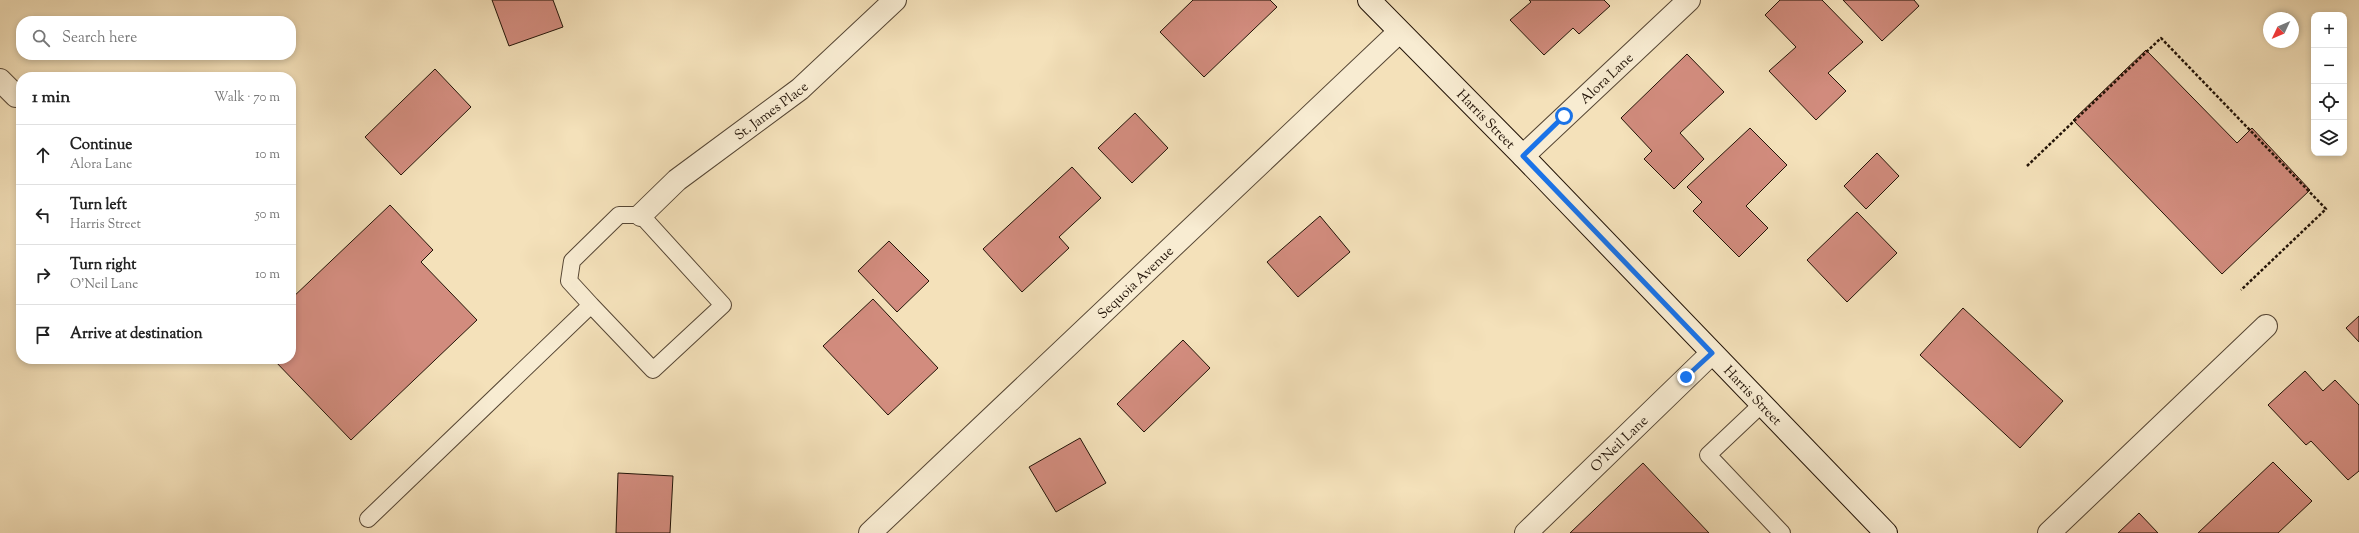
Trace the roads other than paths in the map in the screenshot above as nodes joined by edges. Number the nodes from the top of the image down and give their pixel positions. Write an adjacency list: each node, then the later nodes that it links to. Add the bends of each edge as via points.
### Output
1 (895, 0): 8 (street, St. James Place, via 800,89 677,180)
2 (1369, 0): 4 (street, Harris Street)
3 (1688, 0): 7 (street, Alora Lane)
4 (1399, 32): 7 (street, Harris Street); 14 (street, Sequoia Avenue)
5 (0, 80): 6 (street)
6 (16, 96)
7 (1523, 156): 11 (street, Harris Street)
8 (641, 216): 9 (lane, via 619,215 572,260 569,281); 9 (lane, via 723,305 654,370)
9 (591, 305): 13 (lane)
10 (2266, 326): 18 (street)
11 (1712, 353): 12 (street, Harris Street); 15 (street, O'Neil Lane)
12 (1762, 404): 16 (lane, via 1708,455); 17 (street, Harris Street)
13 (368, 519)
14 (870, 533)
15 (1526, 533)
16 (1782, 533)
17 (1886, 533)
18 (2049, 533)

